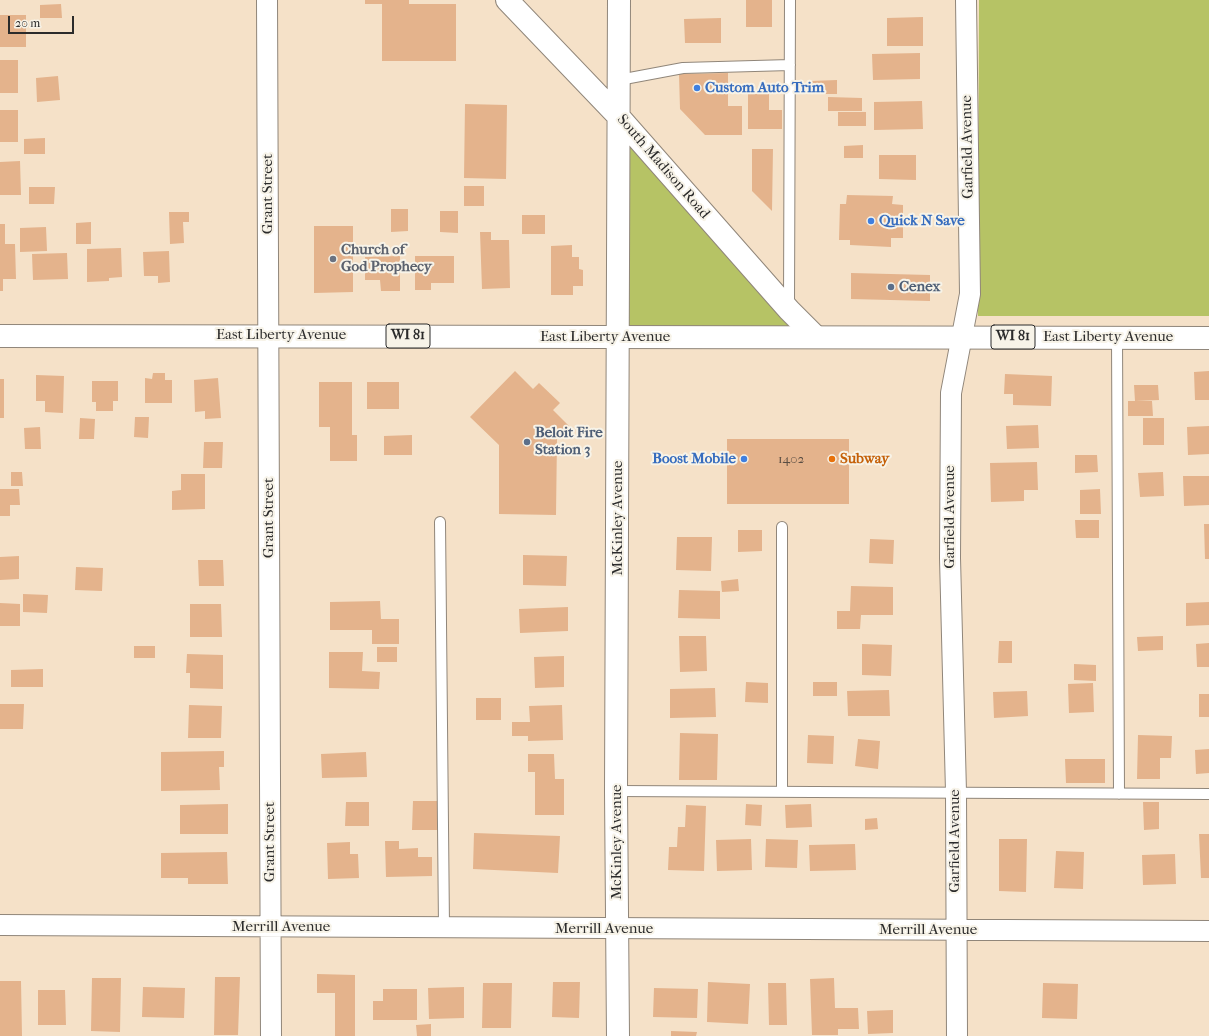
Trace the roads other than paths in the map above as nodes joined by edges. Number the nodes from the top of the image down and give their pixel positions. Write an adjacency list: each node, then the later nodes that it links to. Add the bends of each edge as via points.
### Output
1 (267, 0): 10 (street, Grant Street)
2 (507, 0): 8 (main road, South Madison Road)
3 (619, 0): 7 (main road, McKinley Avenue)
4 (790, 0): 6 (lane)
5 (966, 0): 12 (street, Garfield Avenue, via 970,294)
6 (790, 65): 7 (lane, via 683,68); 9 (lane)
7 (619, 80): 8 (main road, McKinley Avenue)
8 (619, 117): 9 (main road, South Madison Road); 13 (main road, McKinley Avenue)
9 (789, 310): 14 (main road, South Madison Road)
10 (269, 335): 11 (main road, East Liberty Avenue / WI 81); 13 (main road, East Liberty Avenue / WI 81); 25 (street, Grant Street)
11 (0, 336)
12 (962, 336): 14 (main road, East Liberty Avenue / WI 81); 15 (main road, East Liberty Avenue / WI 81); 21 (street, Garfield Avenue, via 951,393 950,558)
13 (618, 337): 14 (main road, East Liberty Avenue / WI 81); 19 (main road, McKinley Avenue)
14 (816, 337)
15 (1117, 337): 16 (main road, East Liberty Avenue / WI 81); 22 (lane)
16 (1209, 338)
17 (440, 522): 26 (lane)
18 (782, 527): 20 (lane)
19 (616, 791): 20 (lane); 27 (main road, McKinley Avenue)
20 (782, 792): 21 (lane)
21 (956, 792): 22 (lane); 28 (street, Garfield Avenue)
22 (1119, 794): 23 (lane)
23 (1209, 794)
24 (0, 925): 25 (street, Merrill Avenue)
25 (270, 927): 26 (street, Merrill Avenue); 30 (street, Grant Street)
26 (444, 927): 27 (street, Merrill Avenue)
27 (617, 930): 28 (street, Merrill Avenue); 31 (main road, McKinley Avenue)
28 (956, 930): 29 (street, Merrill Avenue); 32 (street, Garfield Avenue)
29 (1209, 931)
30 (271, 1036)
31 (618, 1036)
32 (957, 1036)

